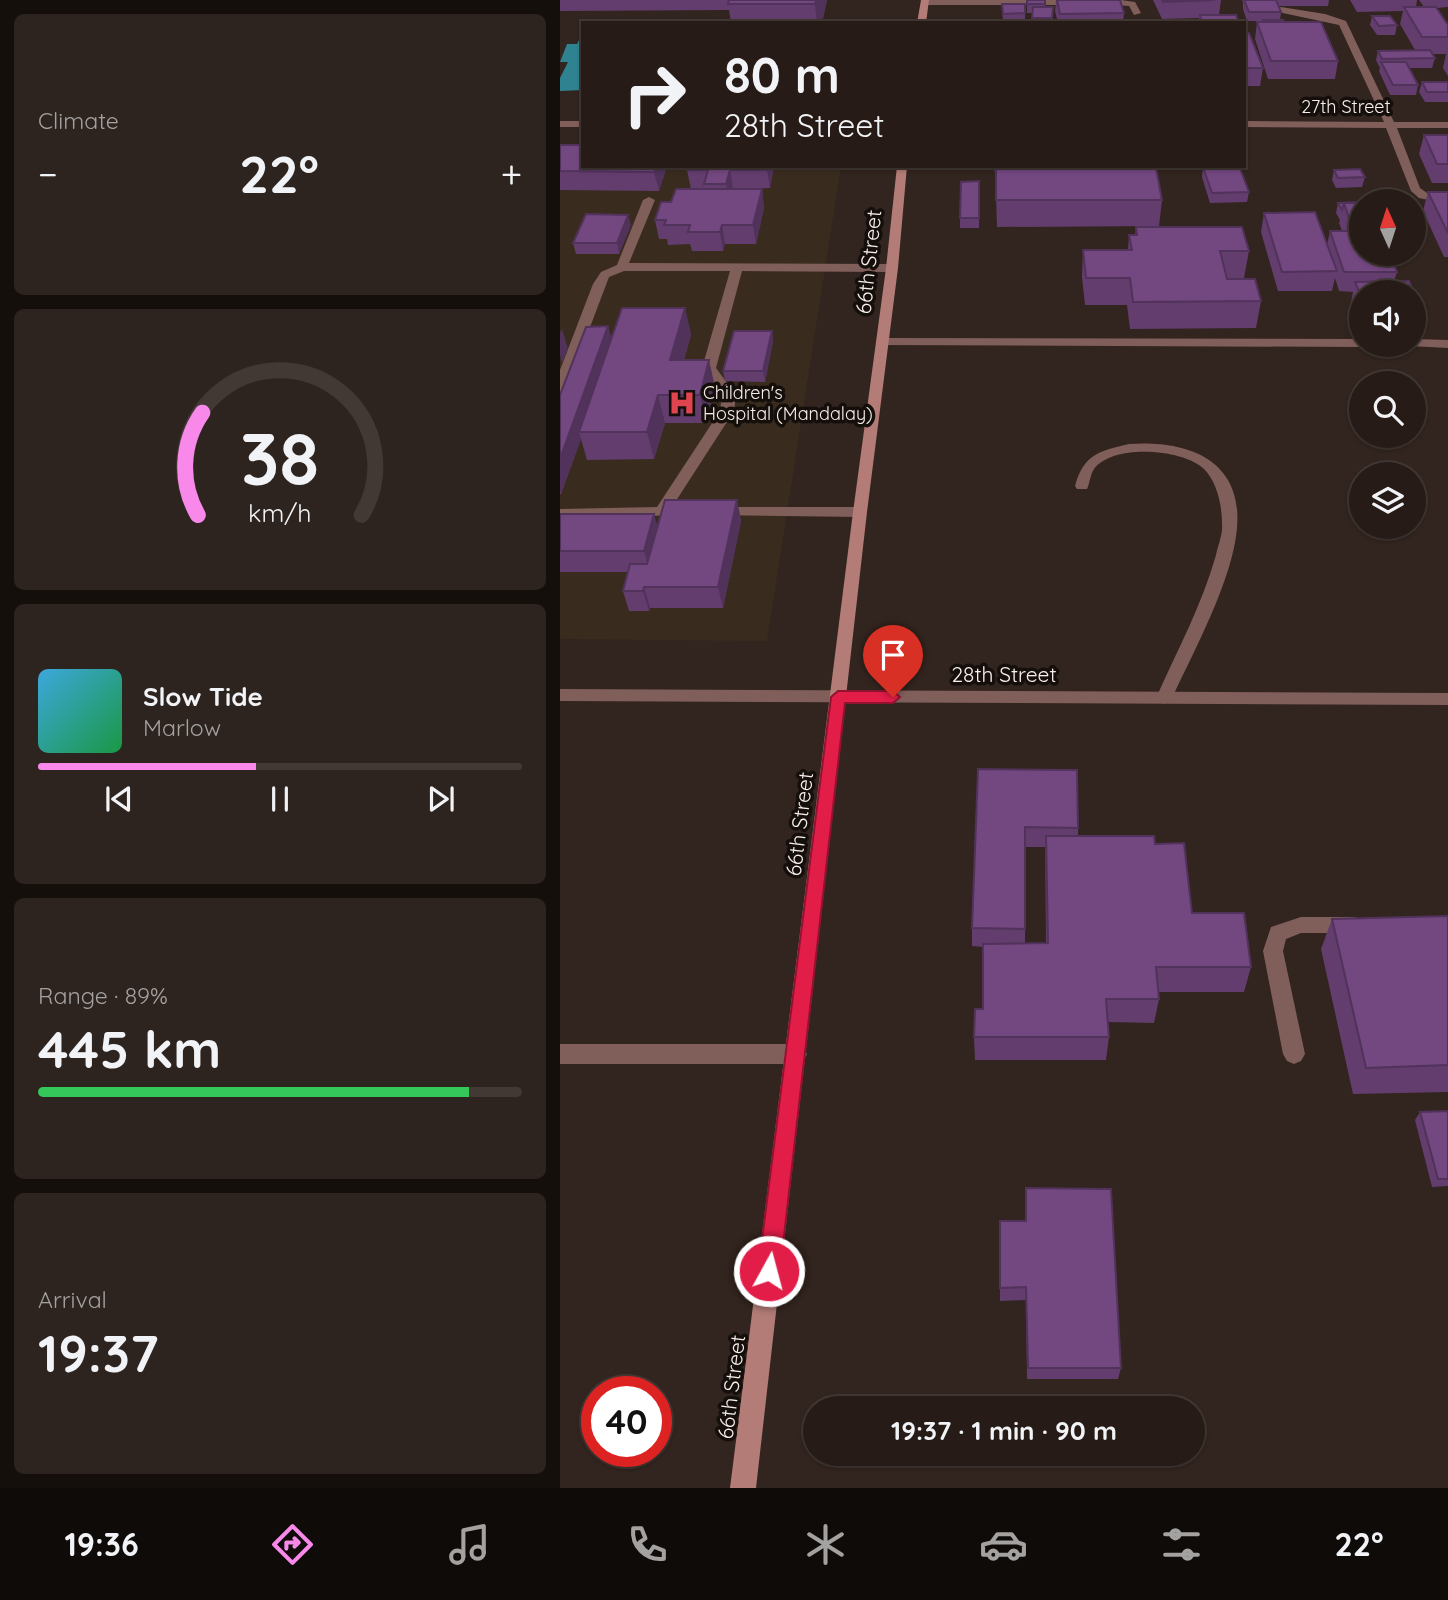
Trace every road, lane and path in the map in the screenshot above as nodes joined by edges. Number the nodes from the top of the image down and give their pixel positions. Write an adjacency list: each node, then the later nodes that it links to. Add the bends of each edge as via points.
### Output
1 (925, 1): 3 (street, via 1115,2 1132,4); 4 (street)
2 (1281, 10): 8 (street, via 1343,23)
3 (1137, 13)
4 (921, 21)
5 (560, 124): 6 (street)
6 (581, 124)
7 (1246, 124): 8 (street, 27th Street)
8 (1390, 124): 9 (street, 27th Street); 12 (street, via 1415,189 1423,196)
9 (1448, 124)
10 (902, 168): 15 (street, 66th Street)
11 (649, 200): 13 (street)
12 (1448, 201)
13 (622, 267): 14 (street); 20 (street, via 605,275 599,284 575,334)
14 (737, 267): 15 (street); 22 (street, via 709,368 729,395 727,411)
15 (892, 268): 16 (street, 66th Street)
16 (883, 342): 17 (street); 23 (street, 66th Street)
17 (1349, 343)
18 (1426, 343): 19 (street)
19 (1448, 344)
20 (560, 388)
21 (1082, 486): 27 (street, via 1089,467 1111,453 1140,447 1172,449 1204,461 1215,472 1226,497 1230,527 1215,589)
22 (661, 512): 23 (street); 24 (street)
23 (860, 512): 26 (street, 66th Street)
24 (560, 514)
25 (560, 695): 26 (street, 28th Street)
26 (838, 697): 27 (street, 28th Street); 31 (street, 66th Street)
27 (1164, 698): 28 (street, 28th Street)
28 (1448, 699)
29 (1374, 925): 32 (street, via 1301,925 1278,933 1273,951)
30 (560, 1054): 31 (street)
31 (796, 1054): 33 (street, 66th Street)
32 (1294, 1054)
33 (743, 1488)

